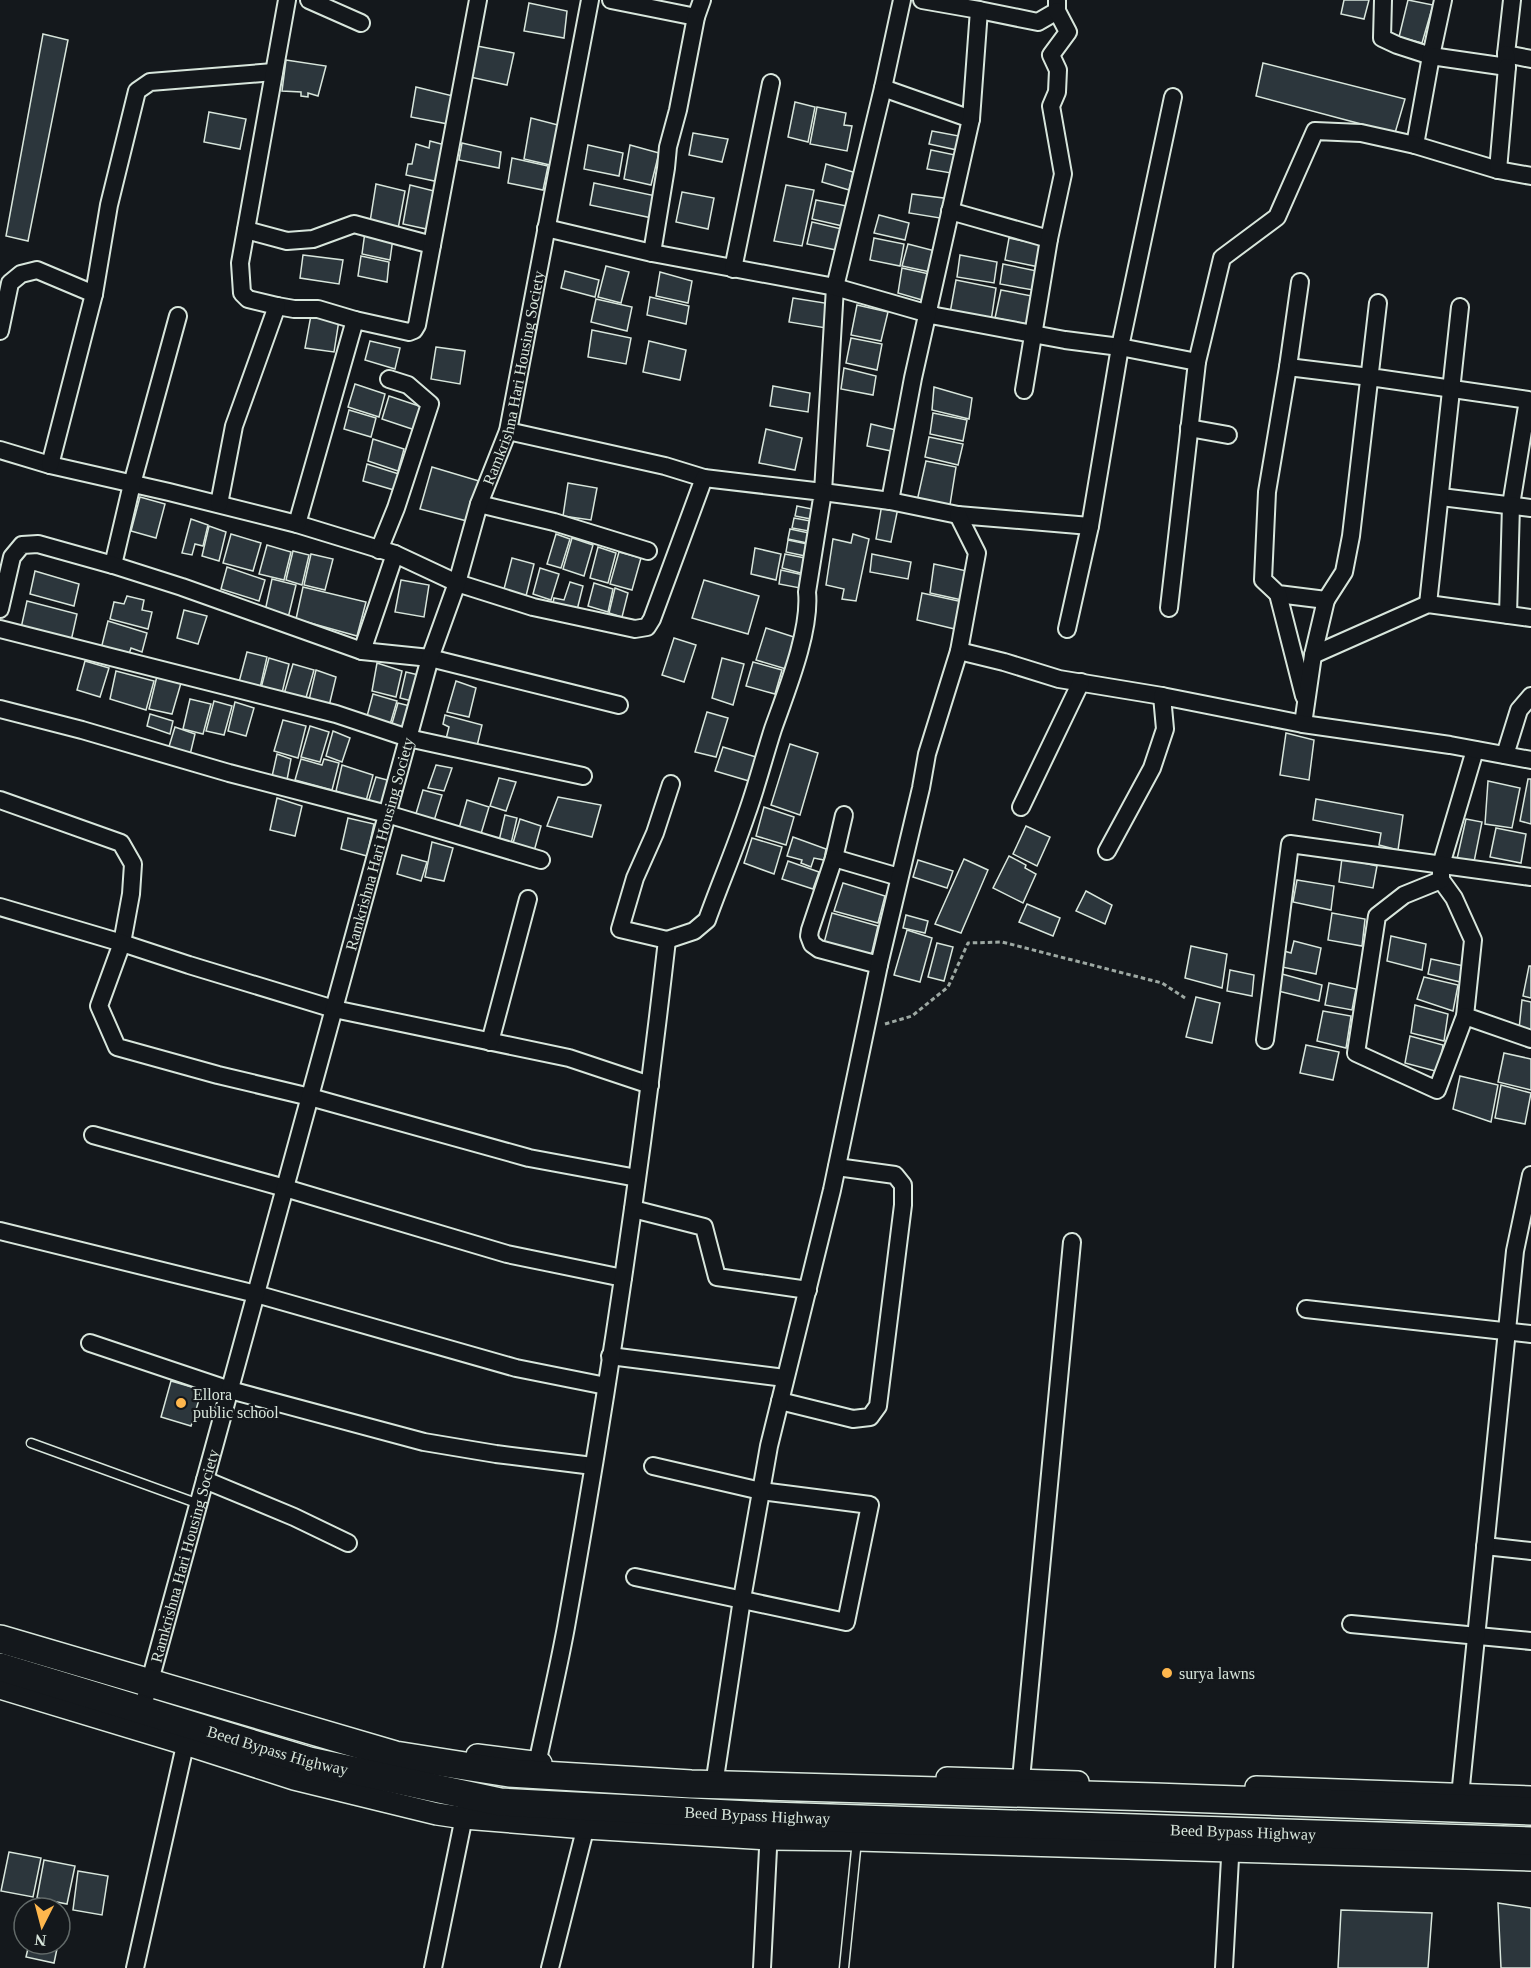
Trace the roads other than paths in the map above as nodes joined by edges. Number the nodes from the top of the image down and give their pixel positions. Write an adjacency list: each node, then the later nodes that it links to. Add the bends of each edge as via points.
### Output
1 (287, 0): 19 (street)
2 (309, 0): 15 (street)
3 (478, 0): 31 (street)
4 (590, 0): 28 (street, Ramkrishna Hari Housing Society)
5 (611, 0): 14 (street)
6 (702, 0): 14 (street)
7 (902, 0): 21 (street)
8 (922, 0): 13 (street)
9 (1383, 0): 16 (street, via 1382,38)
10 (1443, 0): 16 (street)
11 (1512, 0): 18 (street)
12 (1057, 6): 13 (street, via 1038,22); 30 (street, via 1068,32 1051,55 1058,70 1052,106 1063,174)
13 (979, 10): 23 (street)
14 (696, 18): 32 (street, via 668,147)
15 (361, 23)
16 (1431, 56): 18 (street); 24 (street)
17 (1531, 59): 18 (street)
18 (1506, 61): 25 (street)
19 (274, 72): 29 (street); 36 (street, via 150,82 137,91 109,205)
20 (771, 83): 33 (street)
21 (883, 88): 23 (street); 35 (street)
22 (1173, 97): 45 (street)
23 (971, 119): 27 (street)
24 (1415, 145): 25 (street); 46 (street, via 1361,133 1315,131 1277,217 1222,258)
25 (1497, 170): 26 (street)
26 (1531, 176)
27 (950, 211): 30 (street); 40 (street)
28 (546, 228): 32 (street); 54 (street, Ramkrishna Hari Housing Society)
29 (246, 230): 31 (street, via 287,240 313,239 354,224); 38 (street, via 240,263 242,292 248,299)
30 (1049, 239): 44 (street)
31 (432, 245): 42 (street, via 414,330)
32 (652, 253): 33 (street)
33 (733, 269): 35 (street)
34 (1300, 282): 47 (street)
35 (835, 287): 40 (street); 60 (street)
36 (94, 294): 43 (street, via 37,270 21,274 10,284); 57 (street)
37 (1378, 303): 48 (street)
38 (277, 306): 42 (street, via 318,309); 63 (street, via 234,426)
39 (1460, 307): 50 (street)
40 (927, 314): 44 (street); 62 (street)
41 (178, 316): 59 (street)
42 (355, 320): 68 (street)
43 (0, 331)
44 (1035, 334): 45 (street); 51 (street)
45 (1120, 347): 46 (street); 69 (street)
46 (1197, 362): 53 (street)
47 (1288, 367): 48 (street); 74 (street, via 1265,525 1263,580)
48 (1370, 376): 50 (street); 75 (street, via 1344,573)
49 (389, 379): 71 (street, via 408,385 430,404 396,508)
50 (1450, 389): 52 (street); 61 (street)
51 (1024, 390)
52 (1529, 400): 65 (street)
53 (1190, 428): 55 (street); 77 (street)
54 (508, 431): 58 (street); 64 (street, Ramkrishna Hari Housing Society)
55 (1228, 435)
56 (0, 450): 57 (street)
57 (50, 465): 59 (street)
58 (704, 478): 60 (street); 73 (street, via 647,627 620,627 533,607)
59 (132, 484): 63 (street); 72 (street)
60 (823, 492): 62 (street); 112 (street, via 806,622 748,811 707,920 694,931)
61 (1441, 497): 65 (street); 76 (street)
62 (890, 501): 67 (street)
63 (219, 504): 68 (street)
64 (479, 504): 70 (street); 73 (street, Ramkrishna Hari Housing Society)
65 (1511, 505): 66 (street); 79 (street)
66 (1531, 508)
67 (958, 515): 69 (street); 84 (street, via 977,553)
68 (297, 524): 71 (street)
69 (1090, 526): 82 (street)
70 (648, 551)
71 (387, 552): 73 (street); 83 (street)
72 (113, 565): 78 (street, via 38,544 22,545 12,557); 83 (street)
73 (457, 583): 86 (street, Ramkrishna Hari Housing Society)
74 (1278, 594): 75 (street); 90 (street)
75 (1326, 600): 85 (street)
76 (1428, 604): 79 (street); 85 (street)
77 (1169, 608)
78 (0, 609)
79 (1508, 615): 80 (street)
80 (1531, 618)
81 (0, 629): 94 (street, via 336,714)
82 (1067, 629)
83 (362, 651): 86 (street)
84 (959, 651): 87 (street); 108 (street, via 927,754)
85 (1313, 655): 90 (street)
86 (430, 658): 91 (street); 94 (street, Ramkrishna Hari Housing Society)
87 (1081, 682): 88 (street); 101 (street)
88 (1162, 696): 93 (street); 104 (street, via 1165,729 1152,768)
89 (1531, 696): 96 (street, via 1519,710)
90 (1306, 703): 93 (street)
91 (619, 705)
92 (0, 709): 102 (street)
93 (1303, 724): 95 (street)
94 (408, 738): 98 (street); 102 (street, Ramkrishna Hari Housing Society)
95 (1475, 750): 96 (street); 107 (street)
96 (1505, 755): 97 (street)
97 (1531, 760)
98 (583, 776)
99 (671, 784): 112 (street, via 620,929)
100 (0, 800): 113 (street, via 122,843 133,864)
101 (1021, 807)
102 (387, 814): 106 (street); 115 (street, Ramkrishna Hari Housing Society)
103 (844, 815): 105 (street)
104 (1107, 850)
105 (834, 858): 108 (street); 114 (street, via 814,916 809,936 812,944)
106 (541, 860)
107 (1441, 873): 109 (street); 116 (street, via 1473,940); 116 (street, via 1377,916 1356,1053 1437,1090); 118 (street, via 1290,844)
108 (899, 877): 114 (street)
109 (1531, 877)
110 (528, 899): 119 (street)
111 (0, 907): 113 (street)
112 (667, 940): 120 (street)
113 (122, 943): 115 (street); 121 (street, via 99,1006 117,1047)
114 (879, 965): 123 (street)
115 (334, 1009): 119 (street); 121 (street, Ramkrishna Hari Housing Society)
116 (1465, 1017): 117 (street)
117 (1531, 1039)
118 (1265, 1040)
119 (490, 1042): 120 (street, via 569,1058)
120 (650, 1085): 124 (street)
121 (310, 1097): 124 (street, via 529,1158); 126 (street, Ramkrishna Hari Housing Society)
122 (93, 1135): 126 (street)
123 (837, 1167): 131 (street); 141 (street, via 895,1174 903,1185 878,1406 870,1417 853,1419)
124 (637, 1178): 127 (street)
125 (1530, 1181): 134 (street, via 1515,1251)
126 (285, 1188): 130 (street, via 507,1254); 132 (street, Ramkrishna Hari Housing Society)
127 (633, 1209): 130 (street); 131 (street, via 704,1227 717,1277)
128 (0, 1231): 132 (street)
129 (1072, 1242): 165 (street)
130 (623, 1278): 137 (street)
131 (808, 1290): 138 (street)
132 (256, 1294): 139 (street, via 516,1368); 140 (street, Ramkrishna Hari Housing Society)
133 (1306, 1309): 134 (street)
134 (1507, 1330): 135 (street); 149 (street)
135 (1531, 1334)
136 (90, 1343): 140 (street)
137 (610, 1356): 138 (street); 139 (street)
138 (785, 1378): 141 (street)
139 (606, 1386): 143 (street)
140 (230, 1390): 143 (street, via 424,1442); 145 (street, Ramkrishna Hari Housing Society)
141 (780, 1401): 146 (street)
142 (31, 1443): 147 (lane)
143 (593, 1466): 163 (street, via 566,1629)
144 (653, 1467): 146 (street)
145 (205, 1480): 147 (street, Ramkrishna Hari Housing Society); 148 (street)
146 (761, 1491): 152 (street); 152 (street, via 870,1505 846,1622)
147 (199, 1504): 159 (street, Ramkrishna Hari Housing Society)
148 (348, 1544)
149 (1485, 1546): 150 (street); 155 (street)
150 (1531, 1551)
151 (635, 1577): 152 (street)
152 (742, 1599): 164 (street)
153 (1351, 1624): 155 (street)
154 (0, 1626): 159 (street)
155 (1476, 1635): 157 (street); 167 (street)
156 (0, 1639): 159 (highway, Beed Bypass Highway)
157 (1531, 1641)
158 (0, 1667): 161 (highway, Beed Bypass Highway)
159 (151, 1677): 161 (street, Ramkrishna Hari Housing Society); 163 (highway, Beed Bypass Highway, via 395,1755 509,1773)
160 (0, 1688): 162 (street)
161 (141, 1710): 162 (highway, Beed Bypass Highway)
162 (188, 1734): 168 (highway, Beed Bypass Highway, via 309,1761); 176 (street)
163 (536, 1769): 164 (highway, Beed Bypass Highway)
164 (714, 1779): 165 (highway, Beed Bypass Highway)
165 (1020, 1786): 167 (highway, Beed Bypass Highway)
166 (1531, 1797): 167 (street)
167 (1459, 1801): 169 (highway, Beed Bypass Highway)
168 (466, 1807): 170 (highway, Beed Bypass Highway, via 500,1802); 177 (street)
169 (1531, 1811)
170 (588, 1818): 171 (highway, Beed Bypass Highway); 178 (street)
171 (769, 1827): 172 (highway, Beed Bypass Highway); 179 (street)
172 (858, 1829): 174 (highway, Beed Bypass Highway); 180 (lane)
173 (1531, 1841): 174 (highway, Beed Bypass Highway)
174 (1231, 1842): 175 (street); 181 (street)
175 (1531, 1860)
176 (135, 1968)
177 (433, 1968)
178 (550, 1968)
179 (762, 1968)
180 (844, 1968)
181 (1224, 1968)

